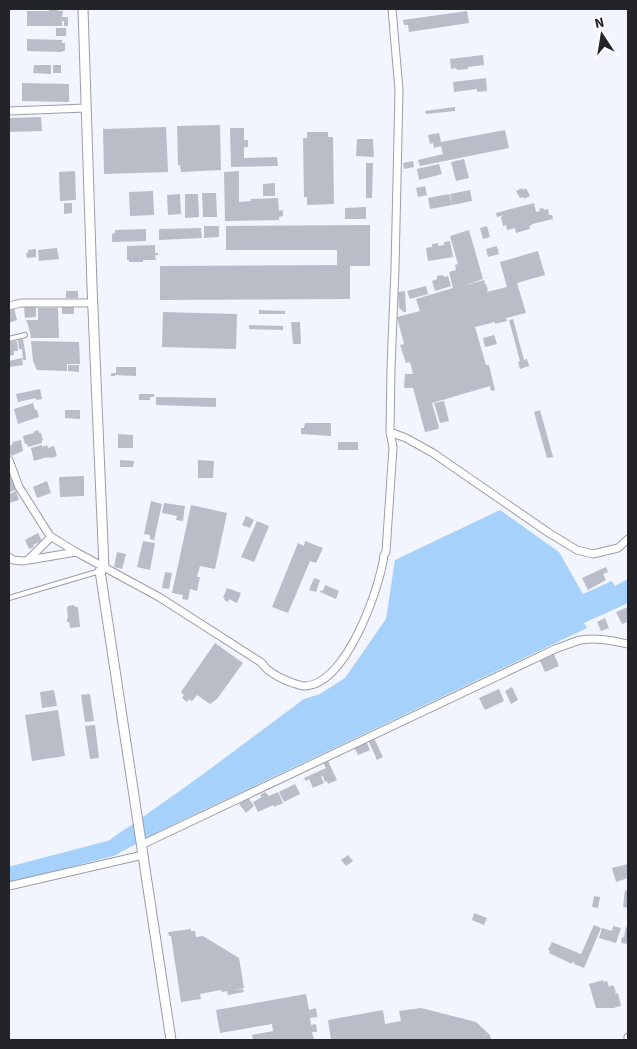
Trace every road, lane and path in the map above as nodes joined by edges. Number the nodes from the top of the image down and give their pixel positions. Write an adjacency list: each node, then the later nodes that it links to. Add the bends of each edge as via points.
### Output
1 (83, 9): 3 (street)
2 (392, 9): 9 (street, via 399,90)
3 (86, 108): 4 (street); 5 (street)
4 (9, 111)
5 (93, 303): 6 (street, via 22,303); 16 (street)
6 (9, 306)
7 (25, 335): 8 (lane)
8 (9, 339)
9 (390, 432): 12 (street, via 434,453 577,550 593,554 618,548); 16 (street, via 393,447 388,527 380,580 356,637 342,659 319,681 304,686 288,681 159,598)
10 (9, 460): 11 (street, via 19,487)
11 (51, 537): 13 (street); 15 (street)
12 (628, 540)
13 (76, 552): 15 (street); 16 (street)
14 (9, 557): 15 (street, via 18,561)
15 (29, 559)
16 (102, 570): 17 (lane); 19 (street)
17 (9, 598)
18 (628, 644): 19 (street, via 590,639 555,649)
19 (141, 843): 20 (street)
20 (143, 855): 21 (street); 23 (street)
21 (9, 886)
22 (628, 1036): 24 (street)
23 (171, 1040)
24 (628, 1040)

